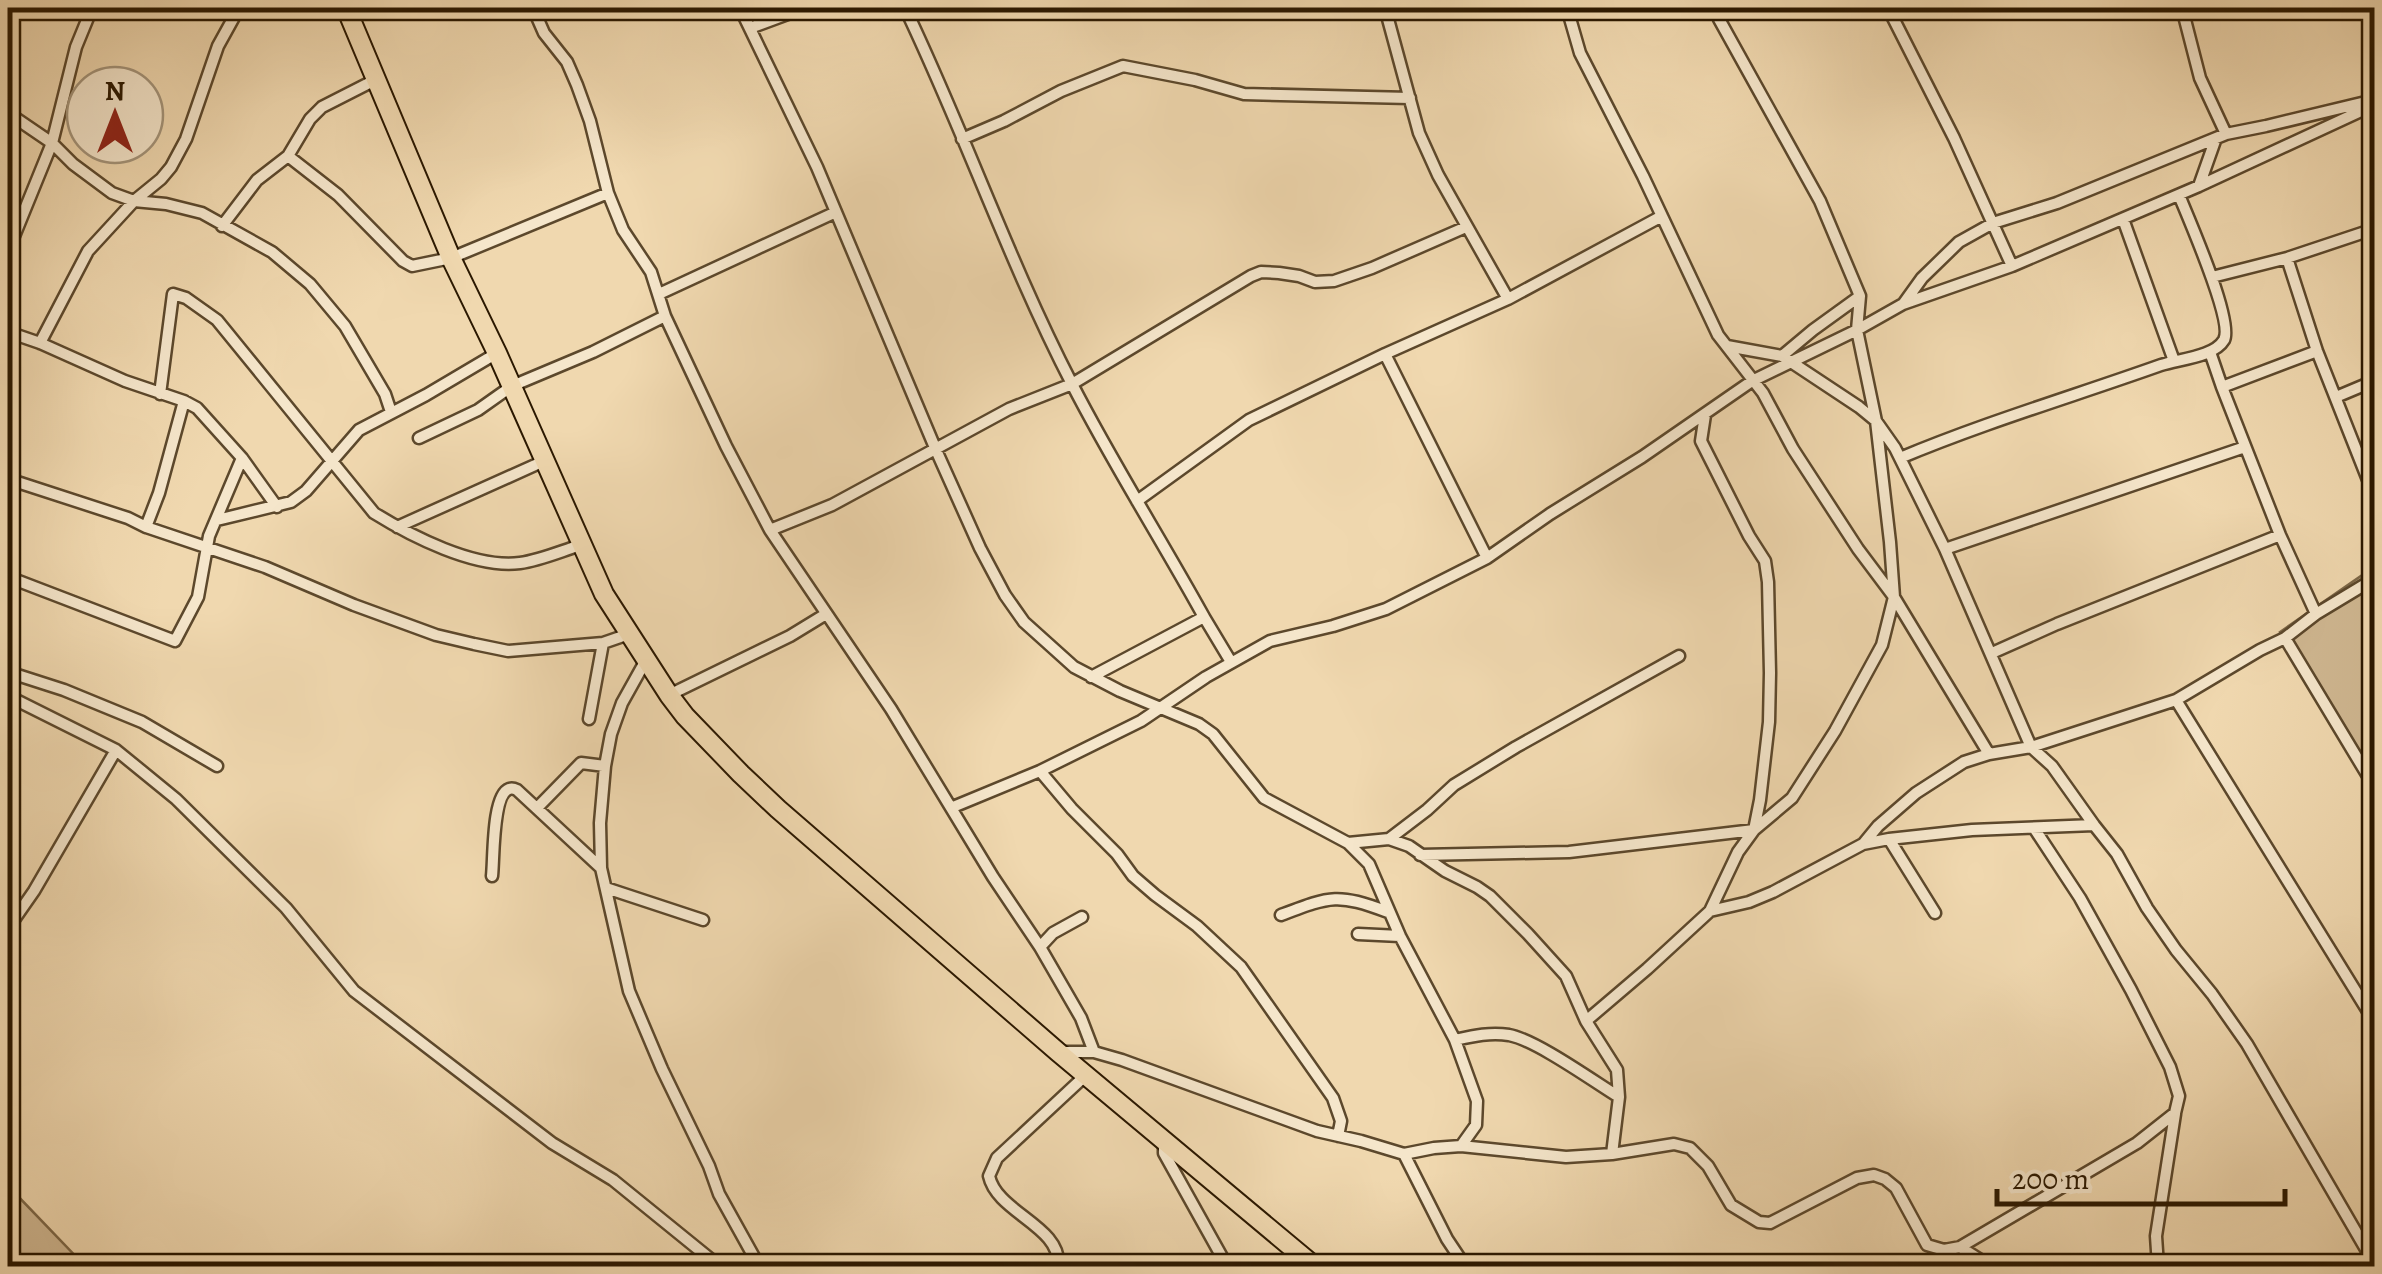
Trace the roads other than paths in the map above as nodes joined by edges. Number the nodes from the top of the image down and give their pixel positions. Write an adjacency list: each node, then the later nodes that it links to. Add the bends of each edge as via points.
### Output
1 (92, 8): 21 (street)
2 (239, 8): 26 (street, via 171,167)
3 (346, 8): 15 (main road)
4 (533, 8): 24 (street, via 577,85)
5 (740, 8): 14 (street)
6 (804, 8): 14 (street)
7 (905, 8): 20 (street)
8 (1385, 8): 16 (street)
9 (1567, 8): 28 (street, via 1580,52)
10 (1716, 8): 41 (street, via 1820,201)
11 (1912, 8): 13 (street)
12 (2182, 8): 19 (street)
13 (1890, 12): 30 (street)
14 (750, 28): 27 (street)
15 (377, 80): 22 (street, via 322,107); 36 (main road)
16 (1410, 98): 20 (street, via 1244,94 1123,66); 32 (street, via 1418,133)
17 (2374, 102): 19 (street); 23 (street)
18 (8, 113): 21 (street)
19 (2221, 136): 23 (street); 30 (street)
20 (962, 139): 57 (street)
21 (52, 143): 26 (street, via 112,193); 34 (street)
22 (288, 156): 31 (street, via 257,180); 36 (street, via 408,264)
23 (2199, 186): 25 (street)
24 (608, 193): 36 (street); 40 (street)
25 (2178, 194): 29 (street); 39 (street)
26 (134, 201): 31 (street, via 202,213); 47 (street, via 88,250)
27 (836, 212): 40 (street); 68 (street)
28 (1662, 216): 42 (street); 48 (street)
29 (2122, 219): 38 (street); 54 (street)
30 (1993, 224): 38 (street); 43 (street, via 1958,242)
31 (222, 226): 63 (street, via 272,252 318,294 345,326)
32 (1466, 226): 42 (street); 57 (street, via 1334,282 1279,273 1251,276)
33 (2374, 229): 37 (street)
34 (10, 237): 35 (street)
35 (8, 251)
36 (451, 258): 51 (main road)
37 (2287, 258): 39 (street); 49 (street)
38 (2012, 266): 43 (street)
39 (2212, 277): 50 (street, via 2227,329)
40 (659, 294): 44 (street)
41 (1860, 296): 45 (street); 53 (street, via 1812,330)
42 (1508, 299): 52 (street)
43 (1903, 304): 45 (street)
44 (665, 316): 58 (street); 80 (street)
45 (1857, 330): 53 (street); 65 (street)
46 (8, 332): 47 (street)
47 (40, 343): 60 (street)
48 (1727, 346): 53 (street); 55 (street)
49 (2317, 351): 59 (street); 61 (street)
50 (2210, 352): 54 (street); 59 (street)
51 (497, 354): 58 (main road); 63 (street)
52 (1385, 354): 75 (street, via 1249,420); 85 (street)
53 (1788, 359): 55 (street); 65 (street)
54 (2174, 361): 70 (street)
55 (1752, 381): 64 (street); 88 (street)
56 (2374, 381): 61 (street)
57 (1072, 384): 68 (street, via 1009,409); 75 (street)
58 (512, 386): 66 (street); 71 (main road)
59 (2222, 388): 67 (street)
60 (160, 394): 62 (street); 72 (street, via 174,294 217,320)
61 (2336, 397): 74 (street)
62 (184, 400): 69 (street); 78 (street)
63 (391, 412): 72 (street, via 359,430)
64 (1705, 414): 85 (street); 117 (street, via 1700,441 1765,562 1768,582 1768,722)
65 (1876, 422): 70 (street); 88 (street)
66 (419, 438)
67 (2245, 447): 81 (street); 84 (street)
68 (936, 450): 80 (street); 100 (street, via 1005,595 1047,644)
69 (242, 458): 76 (street); 77 (street)
70 (1900, 458): 84 (street)
71 (544, 461): 79 (street); 82 (main road)
72 (331, 462): 76 (street, via 306,491); 79 (street, via 362,502)
73 (8, 479): 78 (street)
74 (2374, 491)
75 (1136, 501): 91 (street)
76 (277, 507): 77 (street)
77 (217, 520): 83 (street)
78 (146, 527): 83 (street)
79 (397, 528): 82 (street, via 495,562)
80 (770, 530): 89 (street)
81 (2280, 535): 90 (street); 95 (street)
82 (581, 546): 92 (main road)
83 (205, 548): 86 (street, via 198,597 175,642); 94 (street, via 436,635 508,651)
84 (1946, 549): 95 (street)
85 (1487, 558): 98 (street, via 1386,609 1270,641)
86 (8, 577)
87 (2374, 580): 90 (street)
88 (1894, 597): 108 (street); 117 (street, via 1882,645 1835,731 1792,798)
89 (826, 614): 102 (street); 113 (street)
90 (2316, 614): 93 (street)
91 (1204, 617): 98 (street); 100 (street)
92 (629, 634): 94 (street); 97 (main road)
93 (2285, 638): 103 (street); 112 (street)
94 (603, 643): 105 (street)
95 (1992, 653): 106 (street)
96 (1679, 656): 118 (street, via 1454,784)
97 (646, 660): 102 (main road); 110 (street, via 622,703)
98 (1231, 662): 104 (street)
99 (8, 672): 109 (street, via 142,722)
100 (1092, 677): 104 (street)
101 (8, 692): 107 (street)
102 (669, 696): 139 (main road, via 778,810)
103 (2176, 700): 106 (street); 136 (street)
104 (1162, 706): 111 (street); 120 (street, via 1213,734 1264,798)
105 (589, 719)
106 (2032, 746): 108 (street); 115 (street)
107 (116, 750): 132 (street); 153 (street, via 286,908 354,991 552,1143 614,1180)
108 (1989, 754): 121 (street, via 1916,793)
109 (217, 766)
110 (605, 766): 114 (street, via 581,763); 123 (street)
111 (1040, 771): 113 (street); 144 (street, via 1133,876 1240,967 1333,1098 1342,1121)
112 (2374, 786)
113 (952, 807): 135 (street)
114 (537, 808): 123 (street); 124 (street, via 517,790 504,792 496,808)
115 (2094, 826): 116 (street); 151 (street, via 2248,1044)
116 (2034, 828): 119 (street); 143 (street, via 2080,898 2170,1067)
117 (1754, 830): 122 (street, via 1569,852); 126 (street)
118 (1390, 839): 120 (street); 122 (street)
119 (1889, 839): 121 (street); 128 (street)
120 (1348, 843): 127 (street, via 1369,864)
121 (1863, 844): 126 (street, via 1773,892)
122 (1420, 855): 137 (street, via 1490,896 1566,976)
123 (600, 868): 125 (street)
124 (492, 876)
125 (606, 888): 131 (street); 152 (street, via 629,991 718,1194)
126 (1710, 911): 137 (street)
127 (1388, 912): 129 (street, via 1330,897); 134 (street)
128 (1936, 913)
129 (1280, 915)
130 (1082, 918): 135 (street)
131 (703, 920)
132 (11, 924)
133 (1358, 934): 134 (street)
134 (1400, 936): 138 (street)
135 (1040, 947): 140 (street)
136 (2374, 1020)
137 (1586, 1021): 142 (street, via 1617,1070)
138 (1455, 1040): 142 (street, via 1514,1036); 146 (street, via 1477,1101 1476,1126)
139 (1058, 1052): 140 (street); 141 (main road)
140 (1094, 1052): 144 (street)
141 (1086, 1076): 145 (main road); 156 (street, via 997,1158 989,1176 994,1191 1053,1243)
142 (1619, 1096): 148 (street)
143 (2175, 1114): 149 (street); 161 (street, via 2156,1236)
144 (1338, 1136): 147 (street)
145 (1164, 1141): 157 (street, via 1164,1153); 158 (main road)
146 (1461, 1146): 147 (street); 148 (street, via 1566,1157)
147 (1404, 1154): 159 (street)
148 (1612, 1154): 149 (street, via 1674,1144 1690,1148 1731,1204 1758,1222 1770,1223 1857,1178 1874,1176 1896,1188 1927,1245)
149 (1960, 1247): 160 (street)
150 (883, 1262): 155 (street)
151 (2374, 1263)
152 (758, 1264): 154 (street)
153 (719, 1266)
154 (808, 1266)
155 (834, 1266)
156 (1058, 1266)
157 (1228, 1266)
158 (1314, 1266)
159 (1465, 1266)
160 (1990, 1266)
161 (2158, 1266)

